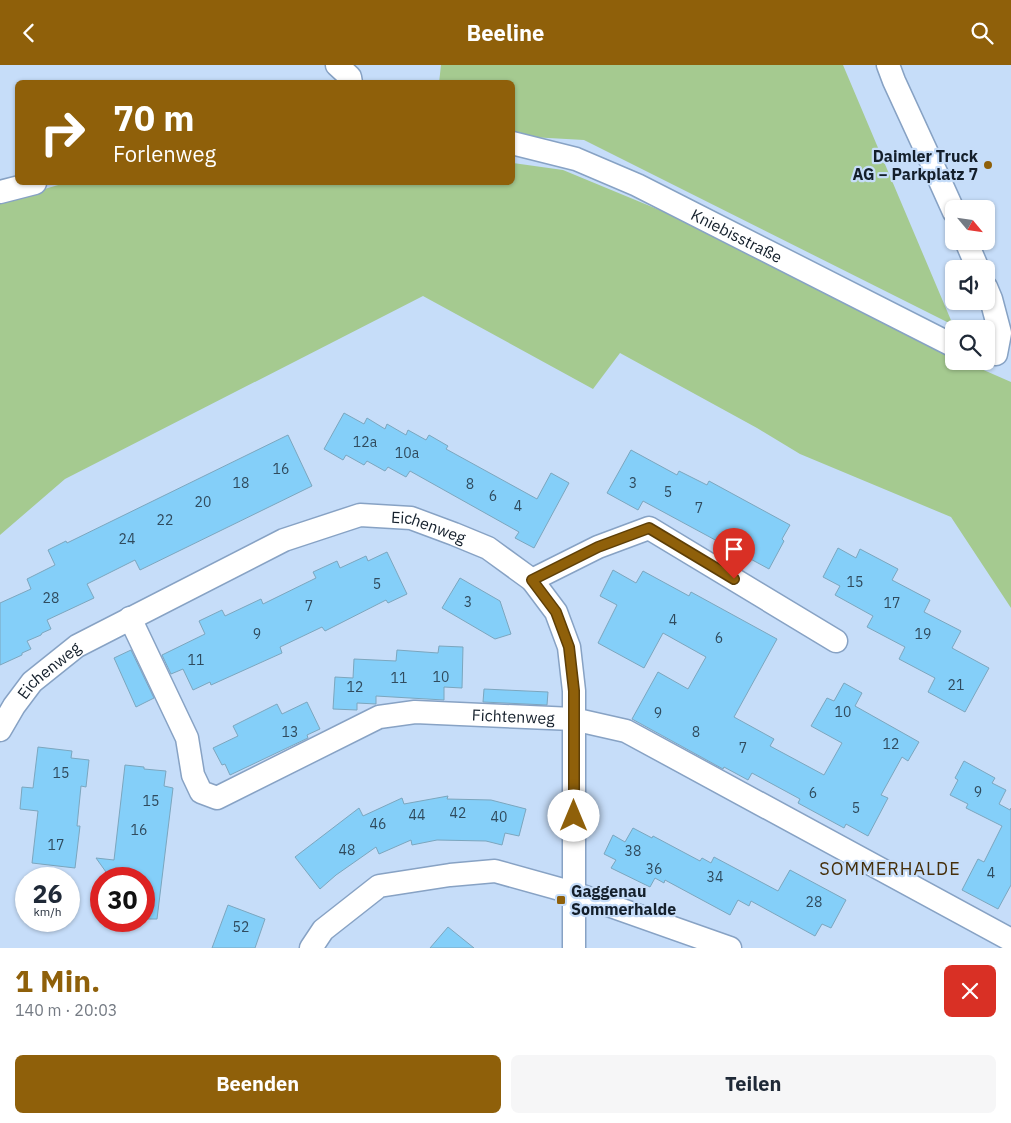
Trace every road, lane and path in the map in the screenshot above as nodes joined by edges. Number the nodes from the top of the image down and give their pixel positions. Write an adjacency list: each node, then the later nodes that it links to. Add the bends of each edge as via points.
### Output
1 (337, 65): 3 (street)
2 (888, 65): 7 (street)
3 (350, 80)
4 (515, 144): 9 (street, Kniebisstraße, via 576,159 637,185)
5 (27, 185): 6 (street)
6 (0, 192)
7 (948, 200)
8 (994, 310): 10 (street, via 1000,333)
9 (945, 341)
10 (998, 357)
11 (532, 580): 12 (street, Eichenweg, via 488,548 454,534 411,518 360,515 284,540); 13 (street, via 598,547 649,528); 14 (street, Eichenweg, via 556,612 569,647 574,691)
12 (130, 618): 14 (street, Fichtenweg, via 187,738 193,775 201,792 217,798 379,717 415,712); 15 (street, Eichenweg, via 77,646 32,682)
13 (836, 641)
14 (573, 719): 16 (street, Eichenweg); 17 (street, Fichtenweg, via 626,731)
15 (0, 730)
16 (574, 893): 18 (street, via 495,871 379,886 323,930); 19 (street, Eichenweg); 20 (street)
17 (1011, 940)
18 (311, 948)
19 (574, 948)
20 (730, 948)

